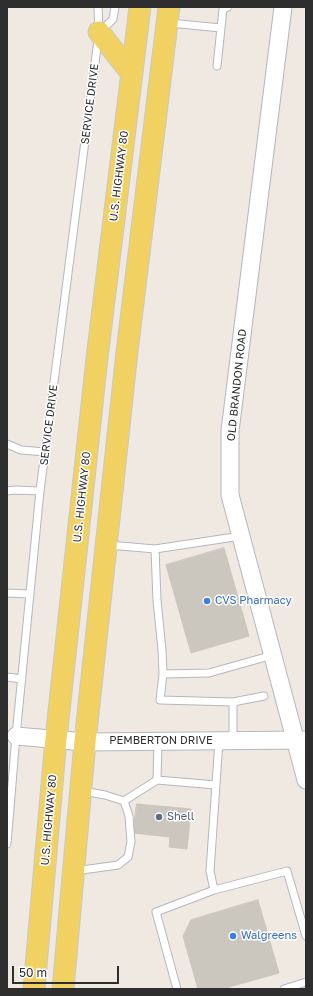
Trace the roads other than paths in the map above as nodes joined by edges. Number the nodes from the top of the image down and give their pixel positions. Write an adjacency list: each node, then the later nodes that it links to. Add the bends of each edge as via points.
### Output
1 (98, 7): 8 (lane, SERVICE DRIVE)
2 (115, 7): 8 (lane, via 113,19)
3 (140, 7): 10 (main road, U.S. HIGHWAY 80)
4 (228, 7): 7 (lane, via 224,10)
5 (283, 7): 15 (street, OLD BRANDON ROAD, via 230,431 230,495)
6 (168, 15): 7 (lane); 16 (main road)
7 (221, 28): 9 (lane)
8 (100, 32): 10 (main road); 12 (lane, SERVICE DRIVE)
9 (217, 66)
10 (132, 74): 27 (main road, U.S. HIGHWAY 80, via 97,358)
11 (7, 444): 12 (lane, via 21,450)
12 (45, 452): 14 (lane, SERVICE DRIVE)
13 (7, 491): 14 (lane)
14 (40, 491): 19 (lane, SERVICE DRIVE)
15 (241, 536): 17 (lane); 20 (street, OLD BRANDON ROAD)
16 (106, 545): 17 (lane); 31 (main road)
17 (155, 550): 21 (lane)
18 (7, 593): 19 (lane)
19 (30, 594): 23 (lane, SERVICE DRIVE)
20 (273, 655): 21 (lane, via 209,673); 28 (street, OLD BRANDON ROAD)
21 (163, 674): 25 (lane, via 160,700)
22 (7, 677): 23 (lane)
23 (22, 679): 26 (lane, SERVICE DRIVE)
24 (264, 696): 25 (lane)
25 (234, 702): 30 (lane)
26 (16, 736): 27 (street, PEMBERTON DRIVE); 37 (lane, SERVICE DRIVE)
27 (56, 739): 31 (street, PEMBERTON DRIVE); 42 (main road, U.S. HIGHWAY 80)
28 (301, 740): 30 (street, PEMBERTON DRIVE); 33 (street, OLD BRANDON ROAD)
29 (158, 741): 30 (street, PEMBERTON DRIVE); 31 (street, PEMBERTON DRIVE); 32 (lane)
30 (226, 741): 34 (lane)
31 (85, 742): 35 (main road)
32 (157, 780): 34 (lane); 36 (lane)
33 (306, 780)
34 (216, 786): 39 (lane, via 210,871)
35 (81, 790): 36 (lane); 38 (main road)
36 (124, 801): 38 (lane, via 129,816 131,842 128,857 118,865)
37 (7, 844)
38 (73, 872): 43 (main road)
39 (214, 890): 40 (lane, via 287,870); 44 (lane, via 156,912)
40 (306, 936)
41 (306, 982): 45 (lane)
42 (34, 989)
43 (63, 989)
44 (177, 989)
45 (284, 989)

